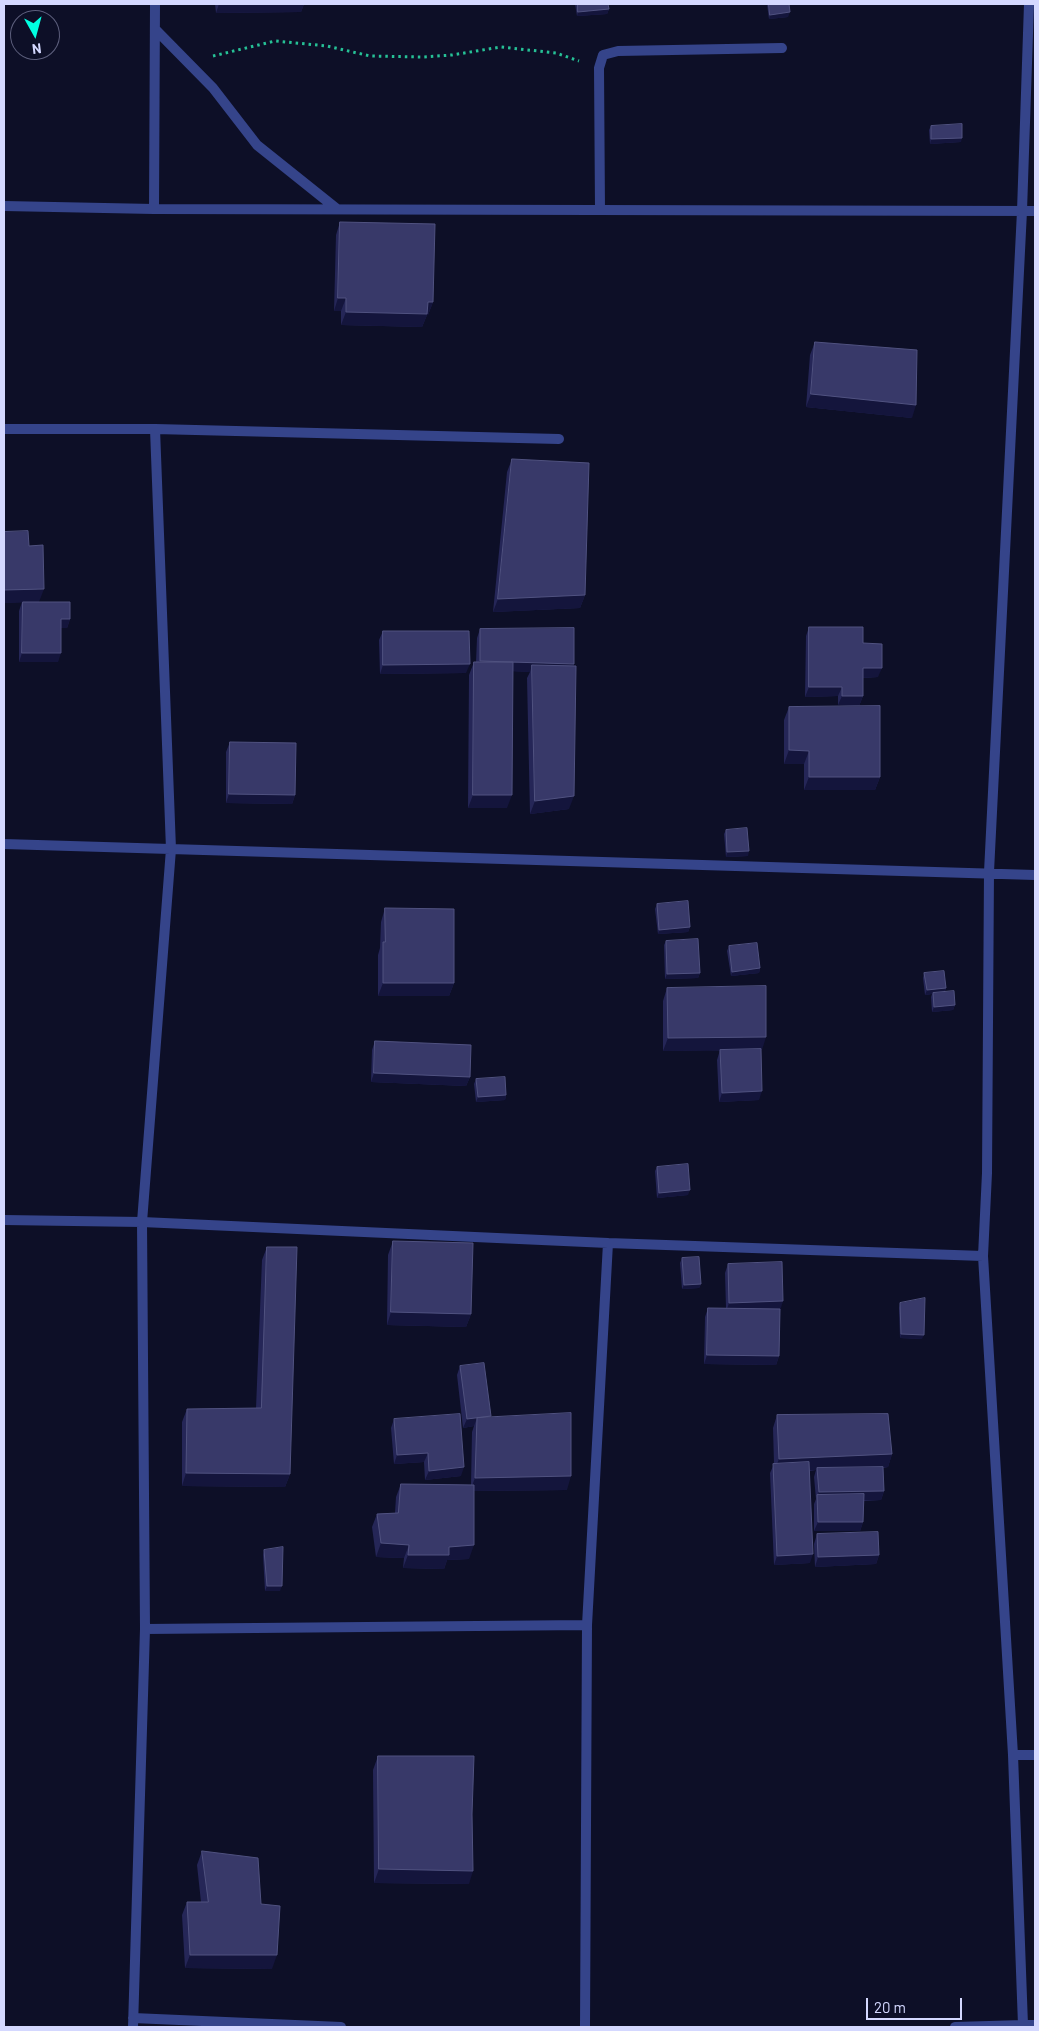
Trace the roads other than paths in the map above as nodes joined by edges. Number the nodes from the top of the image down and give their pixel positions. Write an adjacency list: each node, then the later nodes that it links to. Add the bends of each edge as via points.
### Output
1 (156, 4): 3 (street)
2 (1029, 4): 9 (street)
3 (155, 29): 6 (street); 7 (street, via 213,88 257,144)
4 (782, 48): 8 (street, via 618,51 603,55 599,68)
5 (4, 206): 6 (street)
6 (154, 209): 7 (street)
7 (337, 209): 8 (street)
8 (600, 210): 9 (street)
9 (1022, 211): 10 (street); 16 (street)
10 (1035, 211)
11 (4, 429): 12 (street)
12 (155, 429): 13 (street); 15 (street)
13 (559, 439)
14 (4, 844): 15 (street)
15 (171, 849): 16 (street); 19 (street)
16 (989, 872): 17 (street); 21 (street, via 987,1174)
17 (1035, 874)
18 (4, 1220): 19 (street)
19 (142, 1222): 20 (street); 23 (street)
20 (608, 1243): 21 (street); 22 (street)
21 (983, 1256): 24 (street)
22 (587, 1625): 23 (street); 30 (street)
23 (145, 1629): 26 (street)
24 (1013, 1755): 25 (street); 27 (street)
25 (1035, 1756)
26 (133, 2023): 29 (street)
27 (1023, 2025): 28 (street); 31 (street)
28 (1035, 2025)
29 (341, 2027)
30 (584, 2027)
31 (955, 2027)

